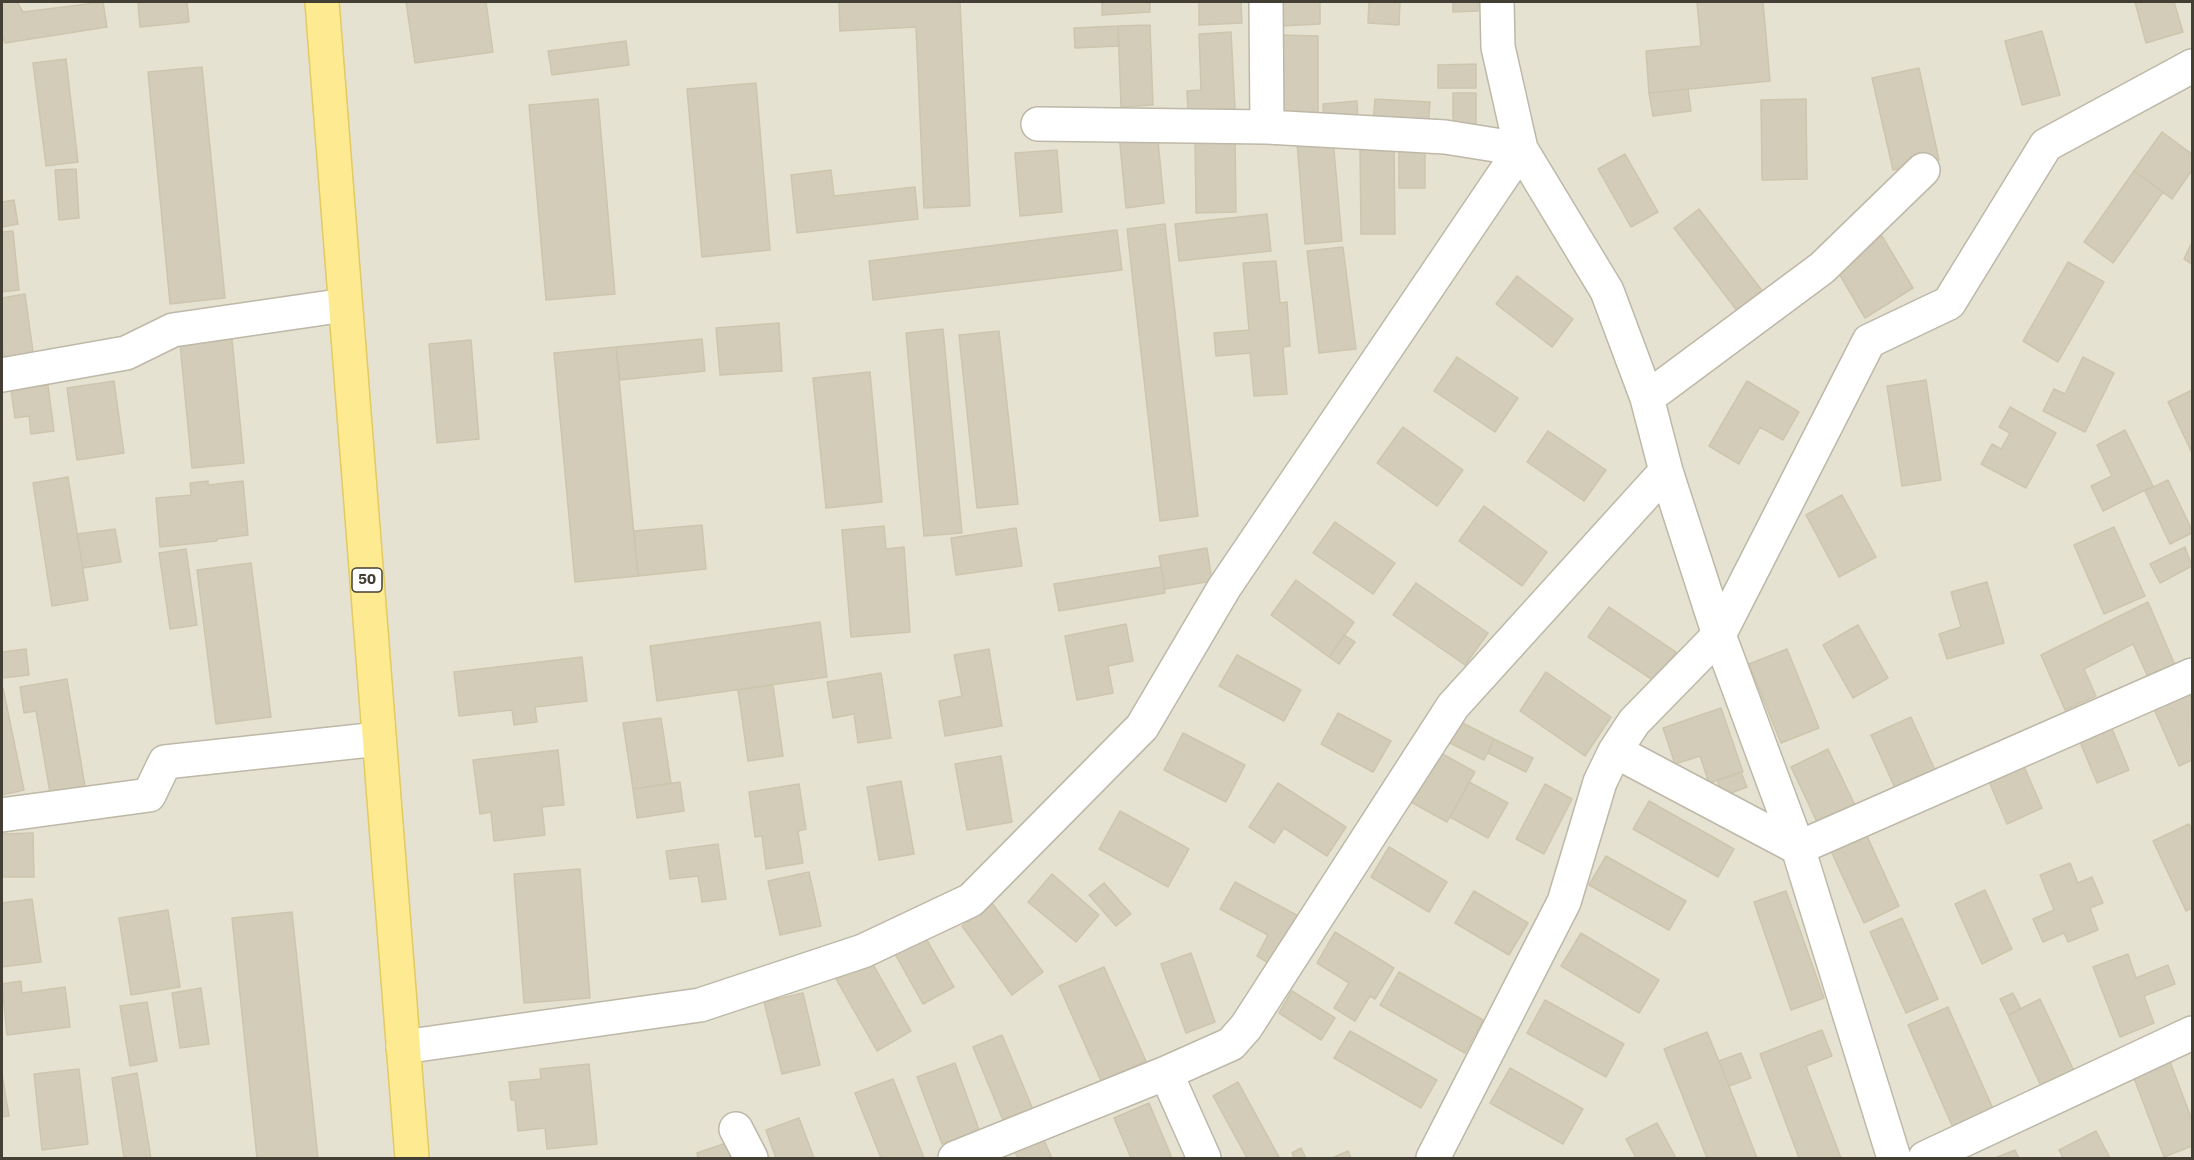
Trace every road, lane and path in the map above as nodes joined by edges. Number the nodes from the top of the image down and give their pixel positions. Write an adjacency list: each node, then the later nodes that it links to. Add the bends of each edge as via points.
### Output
1 (322, 2): 9 (main road, 50)
2 (1266, 2): 6 (street)
3 (1497, 2): 7 (street, via 1498,47)
4 (2193, 66): 13 (street, via 2046,145 1949,303 1869,341)
5 (1038, 124): 6 (street)
6 (1268, 127): 7 (street, via 1445,137)
7 (1521, 149): 11 (street, via 1607,291); 20 (street, via 1224,588 1142,727 971,900 863,951 700,1005)
8 (1923, 170): 11 (street, via 1822,268)
9 (345, 305): 10 (street, via 173,330 126,353); 15 (main road, 50)
10 (2, 375)
11 (1647, 398): 12 (street)
12 (1666, 471): 13 (street); 21 (street, via 1453,706 1246,1027 1231,1044)
13 (1719, 635): 16 (street, via 1634,722); 18 (street)
14 (2193, 675): 18 (street)
15 (379, 739): 17 (street, via 165,762 149,795); 20 (main road, 50)
16 (1615, 752): 18 (street); 27 (street, via 1600,782 1564,902)
17 (2, 815)
18 (1798, 848): 28 (street)
19 (2193, 1033): 29 (street)
20 (403, 1047): 23 (main road, 50)
21 (1166, 1073): 25 (street); 26 (street)
22 (736, 1129): 24 (street)
23 (412, 1158)
24 (751, 1158)
25 (955, 1158)
26 (1204, 1158)
27 (1433, 1158)
28 (1894, 1158)
29 (1925, 1158)

